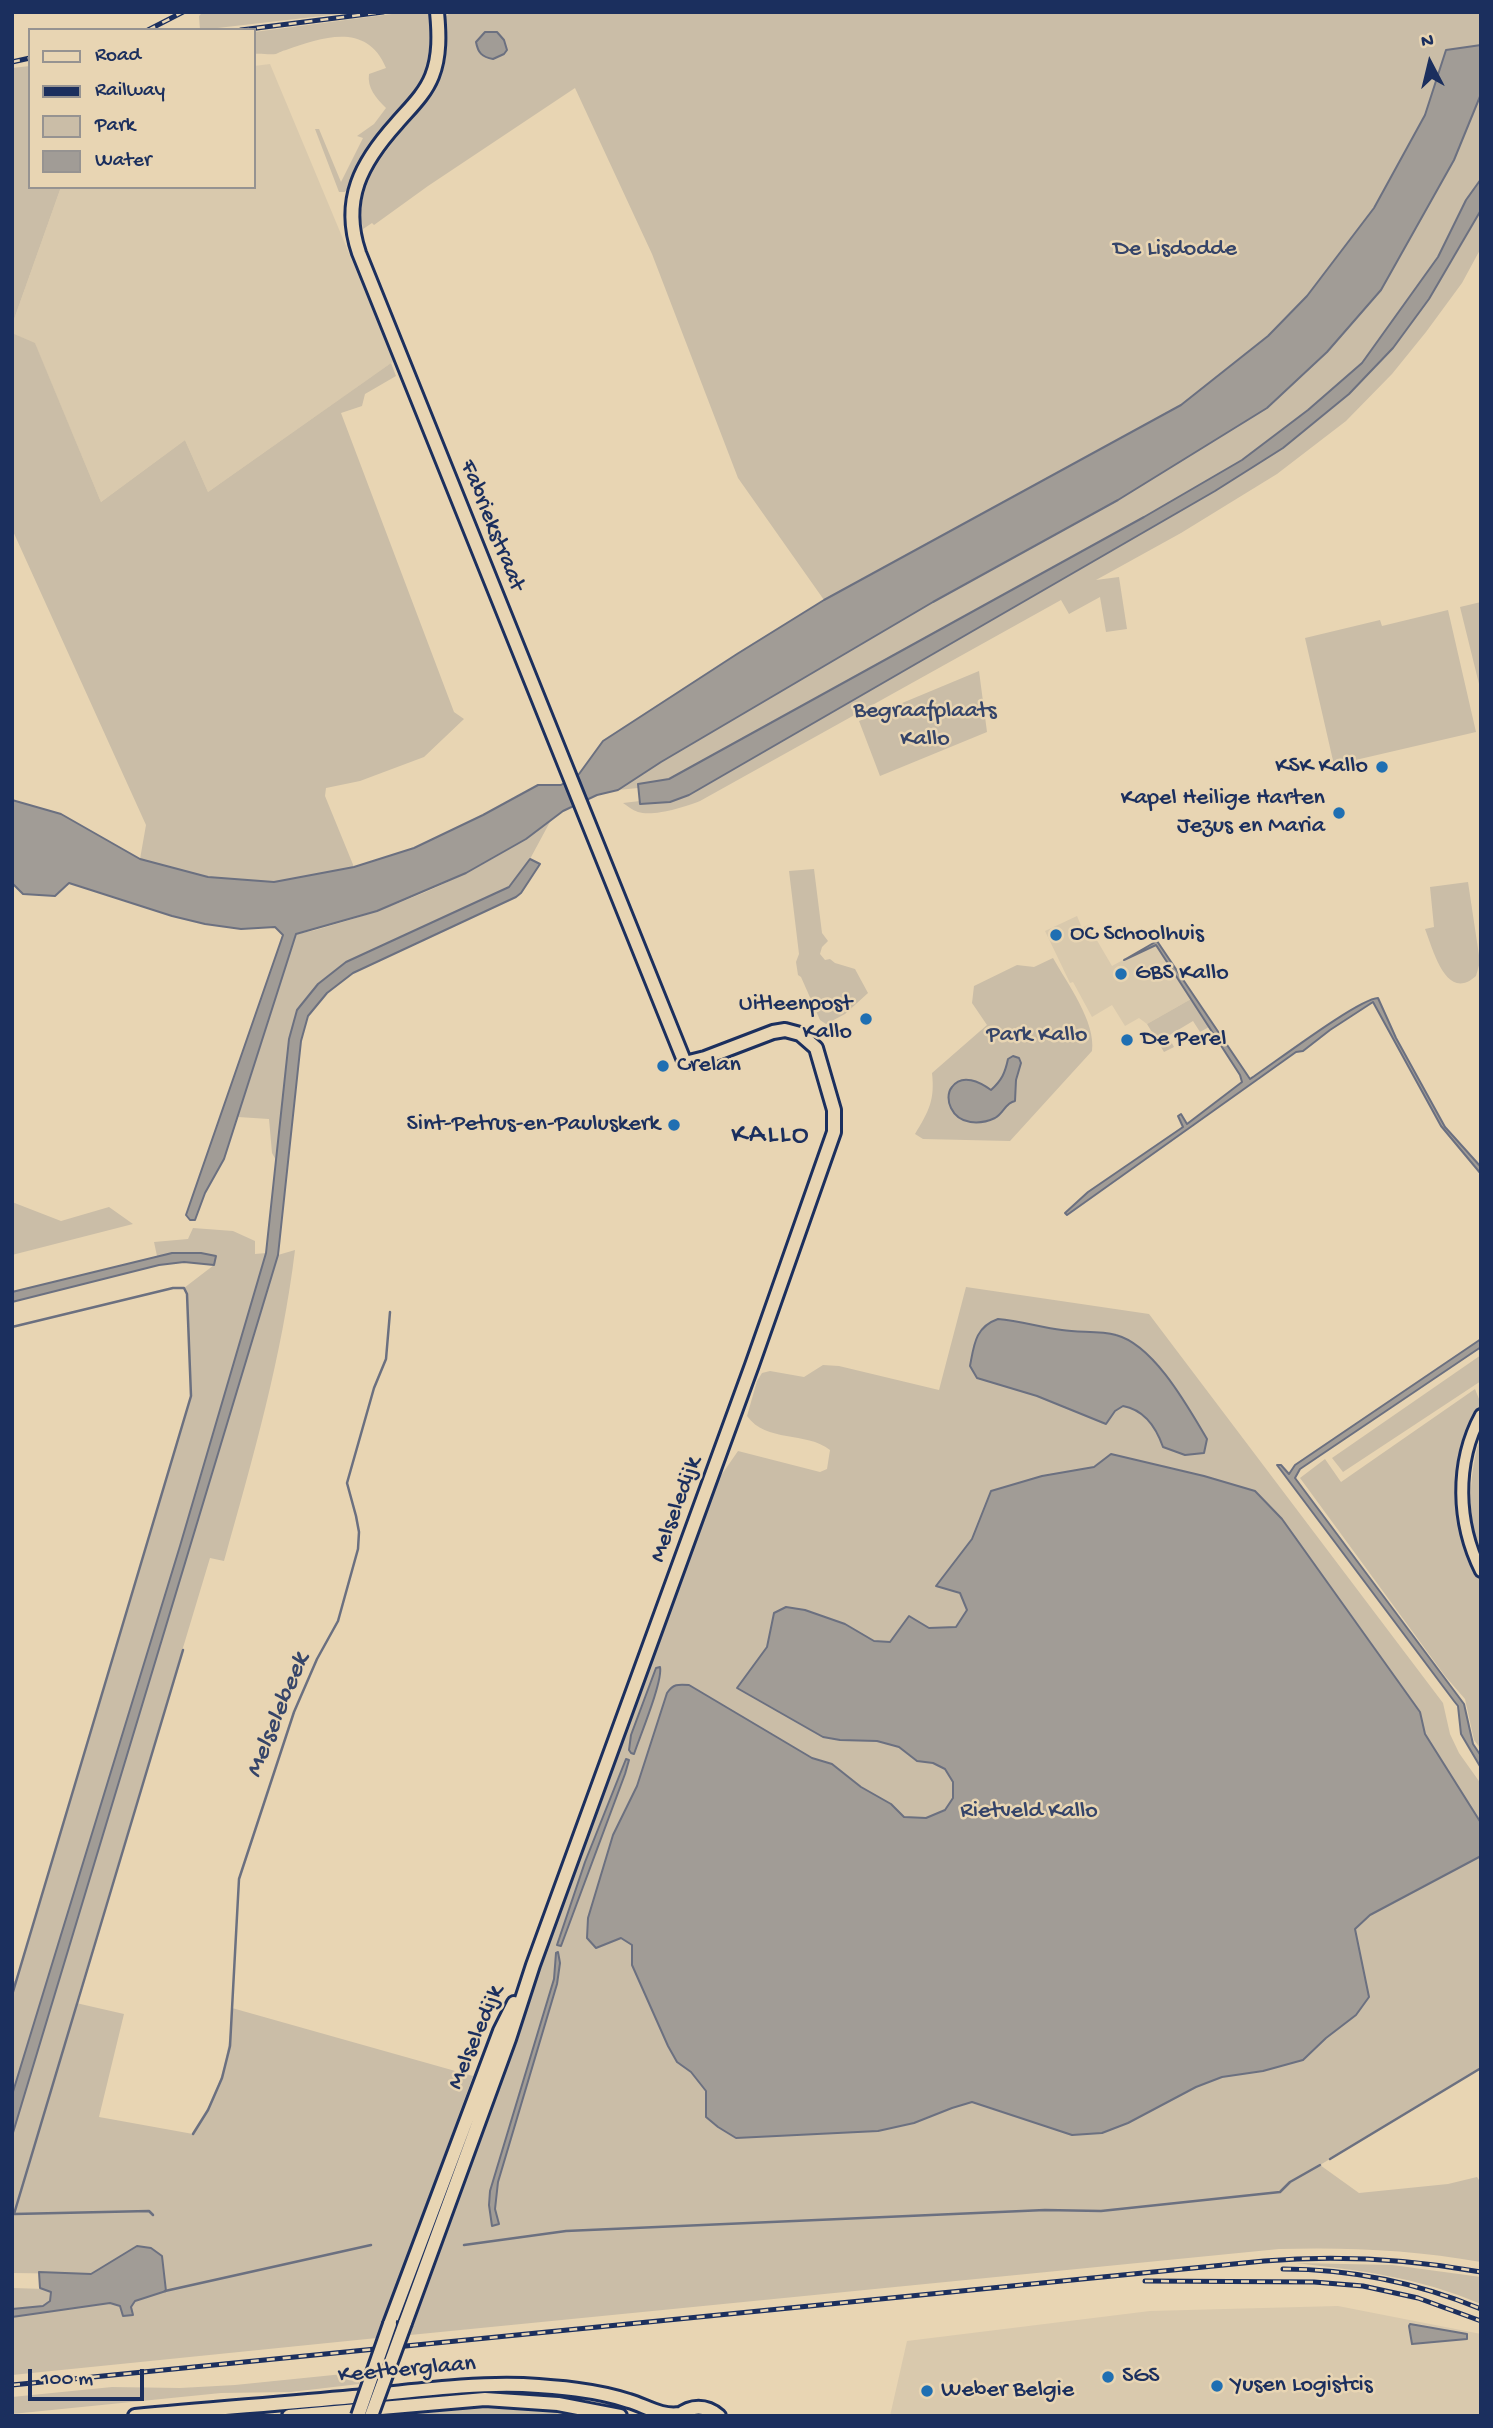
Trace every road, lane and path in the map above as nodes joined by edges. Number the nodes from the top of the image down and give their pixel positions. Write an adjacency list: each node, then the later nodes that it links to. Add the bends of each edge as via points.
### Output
1 (437, 12): 2 (main road, Fabriekstraat, via 439,45 432,76 365,167 353,199 352,232)
2 (685, 1063): 5 (main road, Melseledijk, via 772,1032 800,1034 816,1048 835,1116 834,1132 533,1965 500,2031)
3 (1481, 1415): 4 (street, via 1464,1464 1462,1499 1469,1541)
4 (1481, 1572)
5 (469, 2131): 9 (main road, bridge, via 390,2324); 10 (main road, bridge)
6 (679, 2415): 7 (main road, Keetberglaan, via 602,2395 500,2385); 12 (main road, Keetberglaan, via 699,2407)
7 (135, 2416)
8 (289, 2416): 11 (main road, Keetberglaan, via 485,2399 558,2404)
9 (358, 2416)
10 (371, 2416)
11 (620, 2416)
12 (719, 2416)

